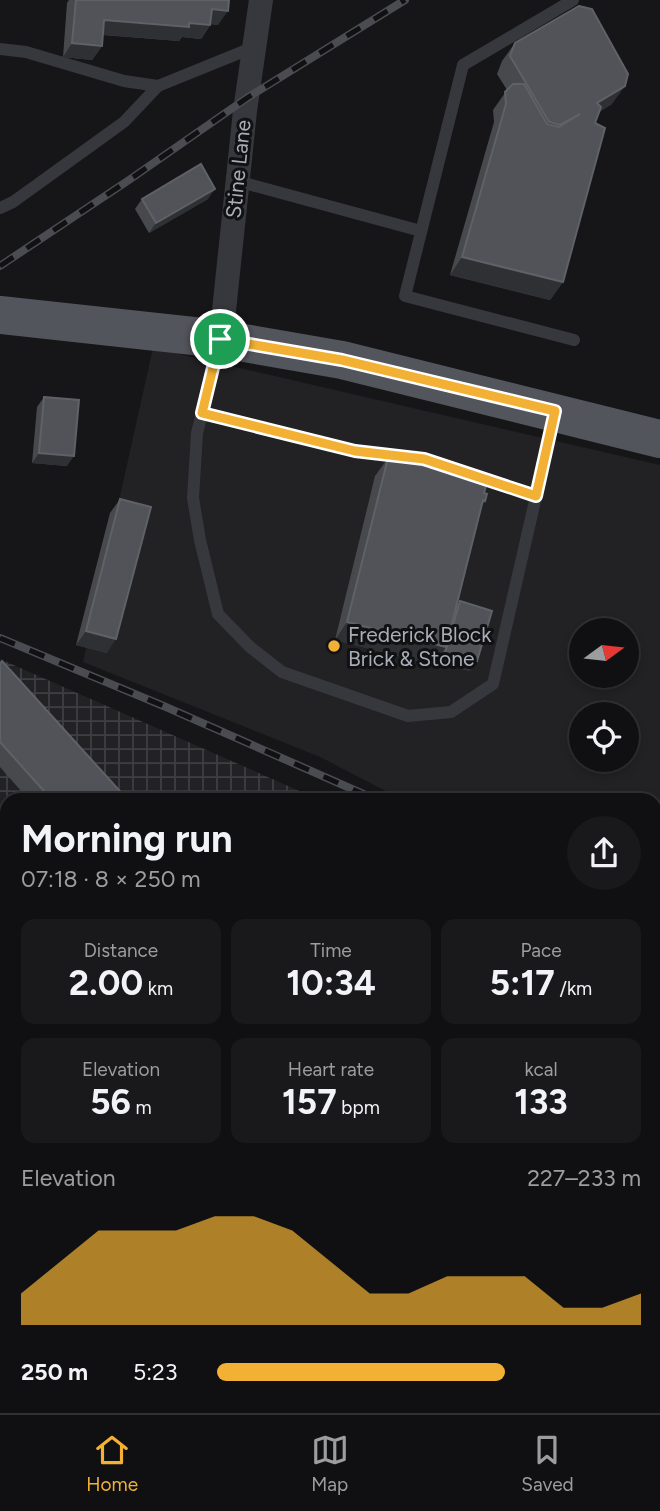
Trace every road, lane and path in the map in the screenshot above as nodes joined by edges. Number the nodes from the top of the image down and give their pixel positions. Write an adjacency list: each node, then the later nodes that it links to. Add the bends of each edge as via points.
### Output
1 (261, 0): 3 (street, Stine Lane)
2 (573, 0): 8 (lane, via 463,65)
3 (254, 47): 5 (lane); 6 (street, Stine Lane)
4 (0, 49): 5 (lane)
5 (158, 86): 7 (lane, via 124,122)
6 (237, 181): 8 (lane); 10 (street, Stine Lane)
7 (0, 208)
8 (421, 231): 11 (lane, via 405,296)
9 (0, 315): 10 (main road)
10 (220, 339): 12 (main road, via 342,360); 13 (lane)
11 (574, 340)
12 (555, 411): 14 (main road); 15 (lane)
13 (202, 413): 15 (lane, via 355,451 424,459); 15 (lane, via 192,498 218,614 282,672 408,716 451,712 493,684)
14 (660, 439)
15 (536, 496)

